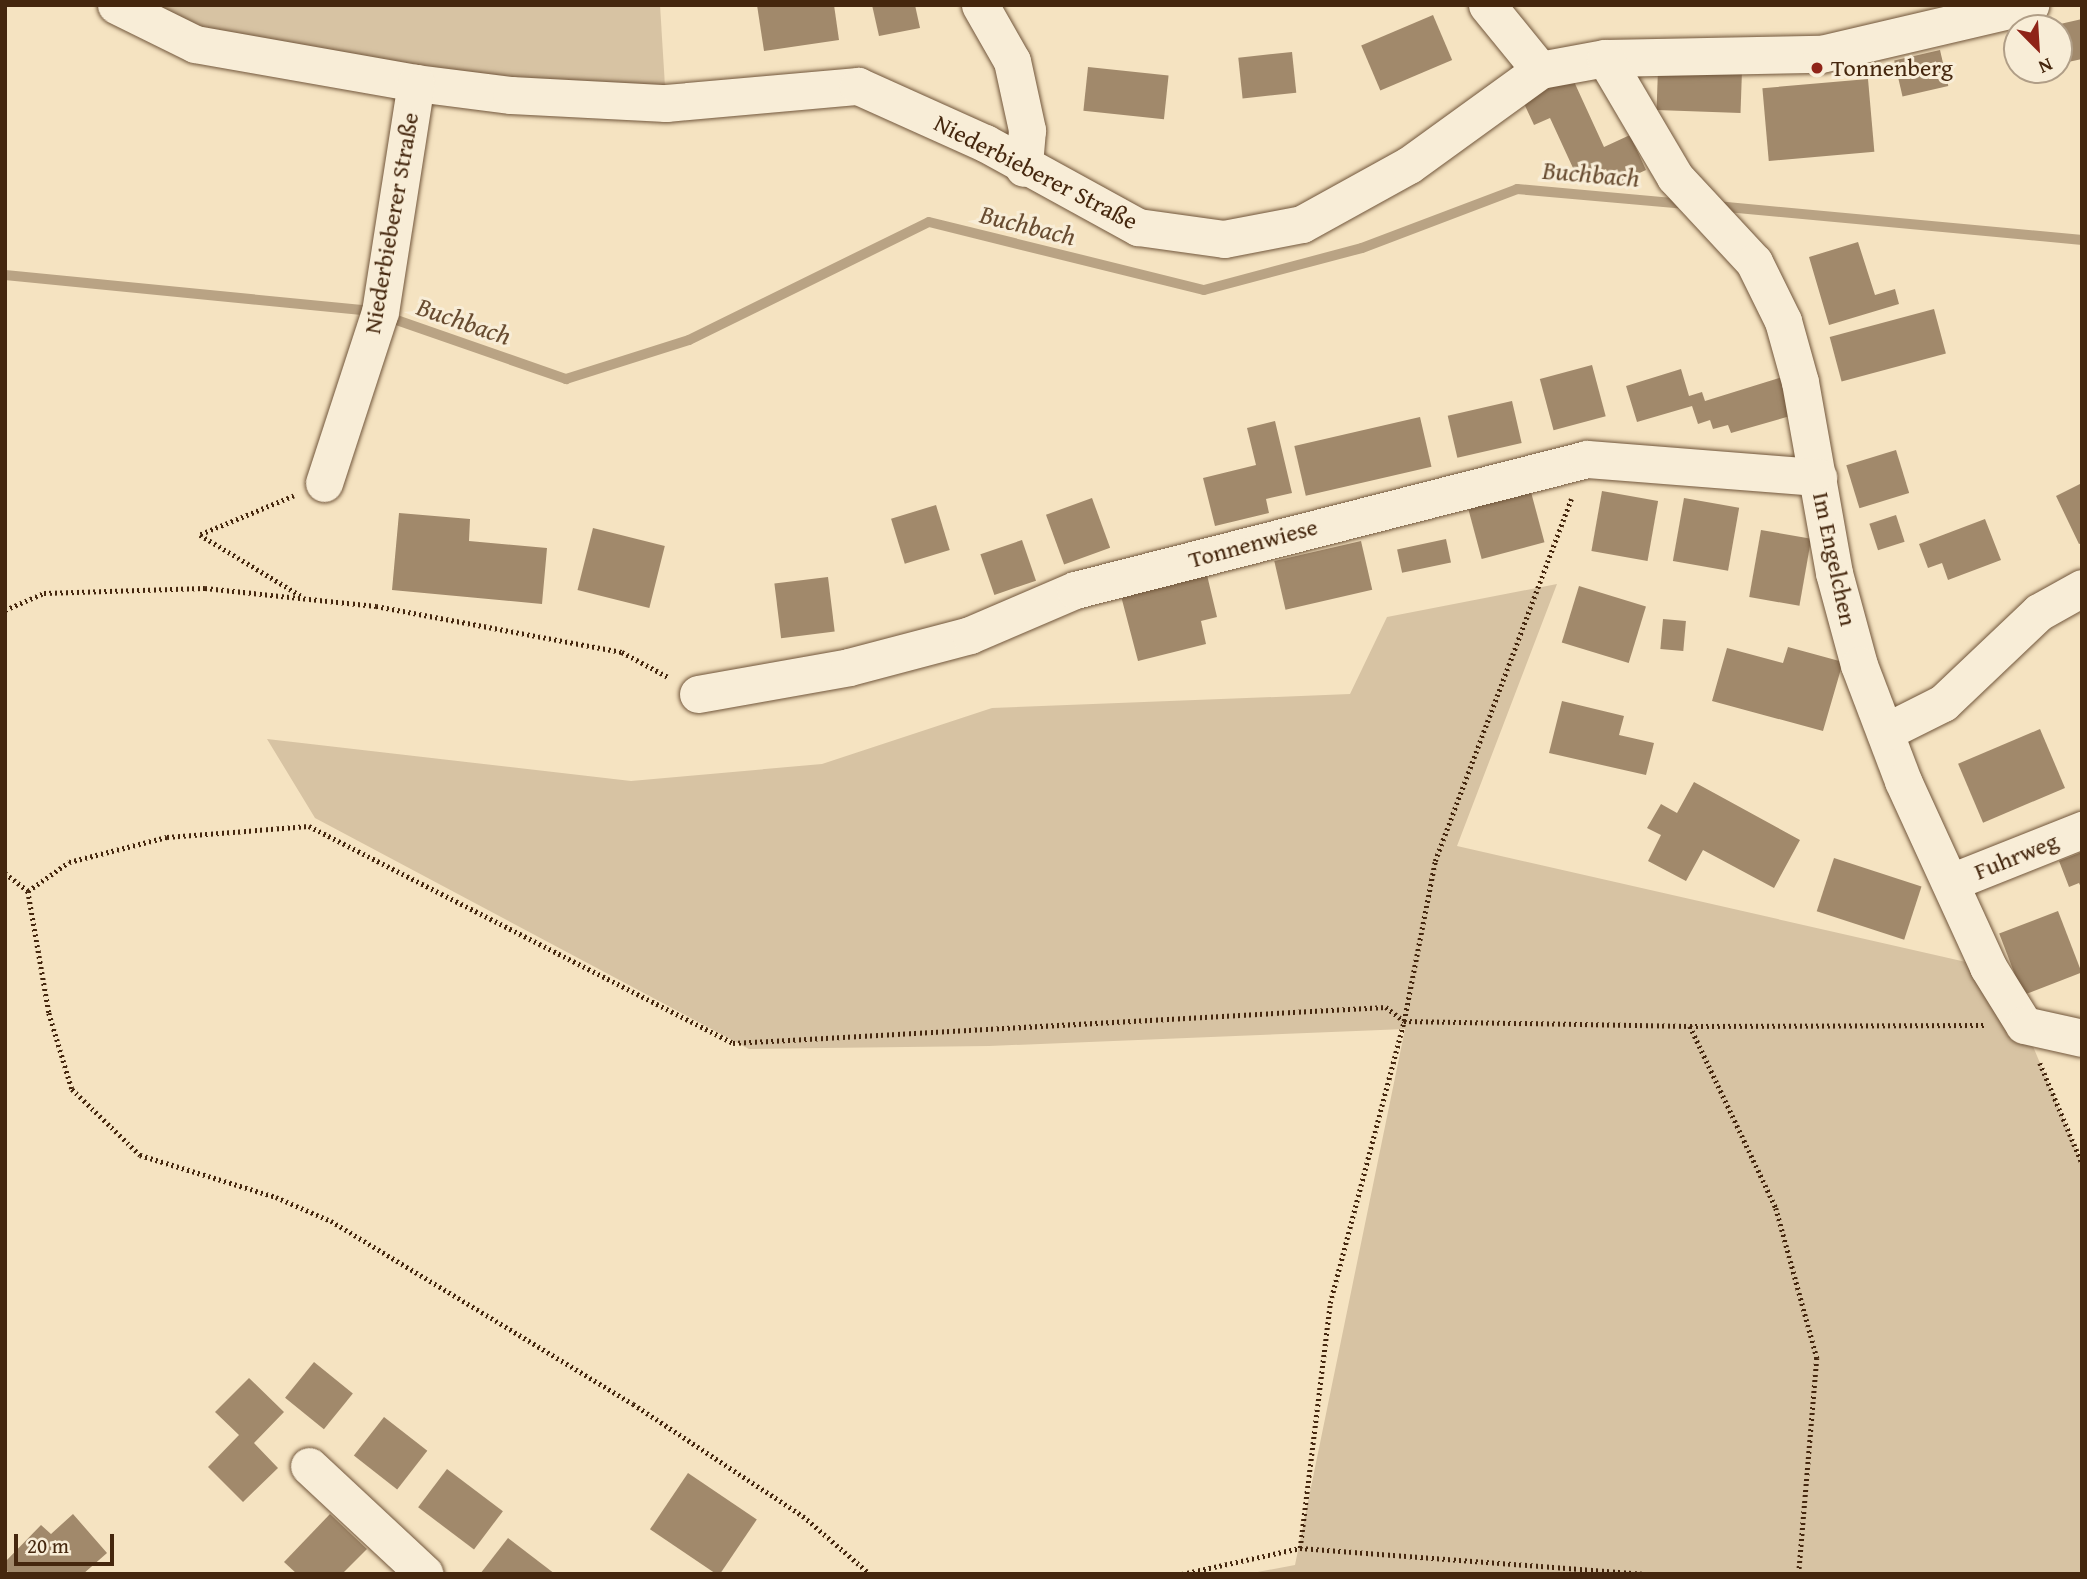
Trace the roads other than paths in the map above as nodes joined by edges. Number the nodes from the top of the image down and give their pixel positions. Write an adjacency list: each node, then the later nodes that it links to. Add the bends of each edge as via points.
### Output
1 (116, 5): 7 (street, Niederbieberer Straße, via 195,44)
2 (981, 5): 8 (street, via 1012,61 1027,130)
3 (1487, 5): 6 (street)
4 (2029, 5): 5 (street, Niederbieberer Straße, via 1821,54)
5 (1605, 58): 6 (street, Niederbieberer Straße); 9 (street, Im Engelchen, via 1675,177 1754,262 1783,321)
6 (1540, 70): 8 (street, Niederbieberer Straße, via 1409,165 1302,224 1224,239 1138,227)
7 (416, 83): 8 (street, Niederbieberer Straße, via 666,103 859,86 985,143); 10 (street, Niederbieberer Straße, via 380,312)
8 (1024, 168)
9 (1818, 477): 12 (street, Tonnenwiese, via 1587,459 1075,590 970,635 863,663); 13 (street, Im Engelchen, via 1834,573)
10 (324, 483)
11 (2082, 588): 13 (street, via 2039,612 1943,703)
12 (698, 694)
13 (1885, 732): 15 (street, Im Engelchen)
14 (2082, 830): 15 (street, Fuhrweg)
15 (1951, 882): 16 (street, Im Engelchen, via 1987,967 2024,1025)
16 (2082, 1038)
17 (309, 1466): 18 (street)
18 (425, 1574)

